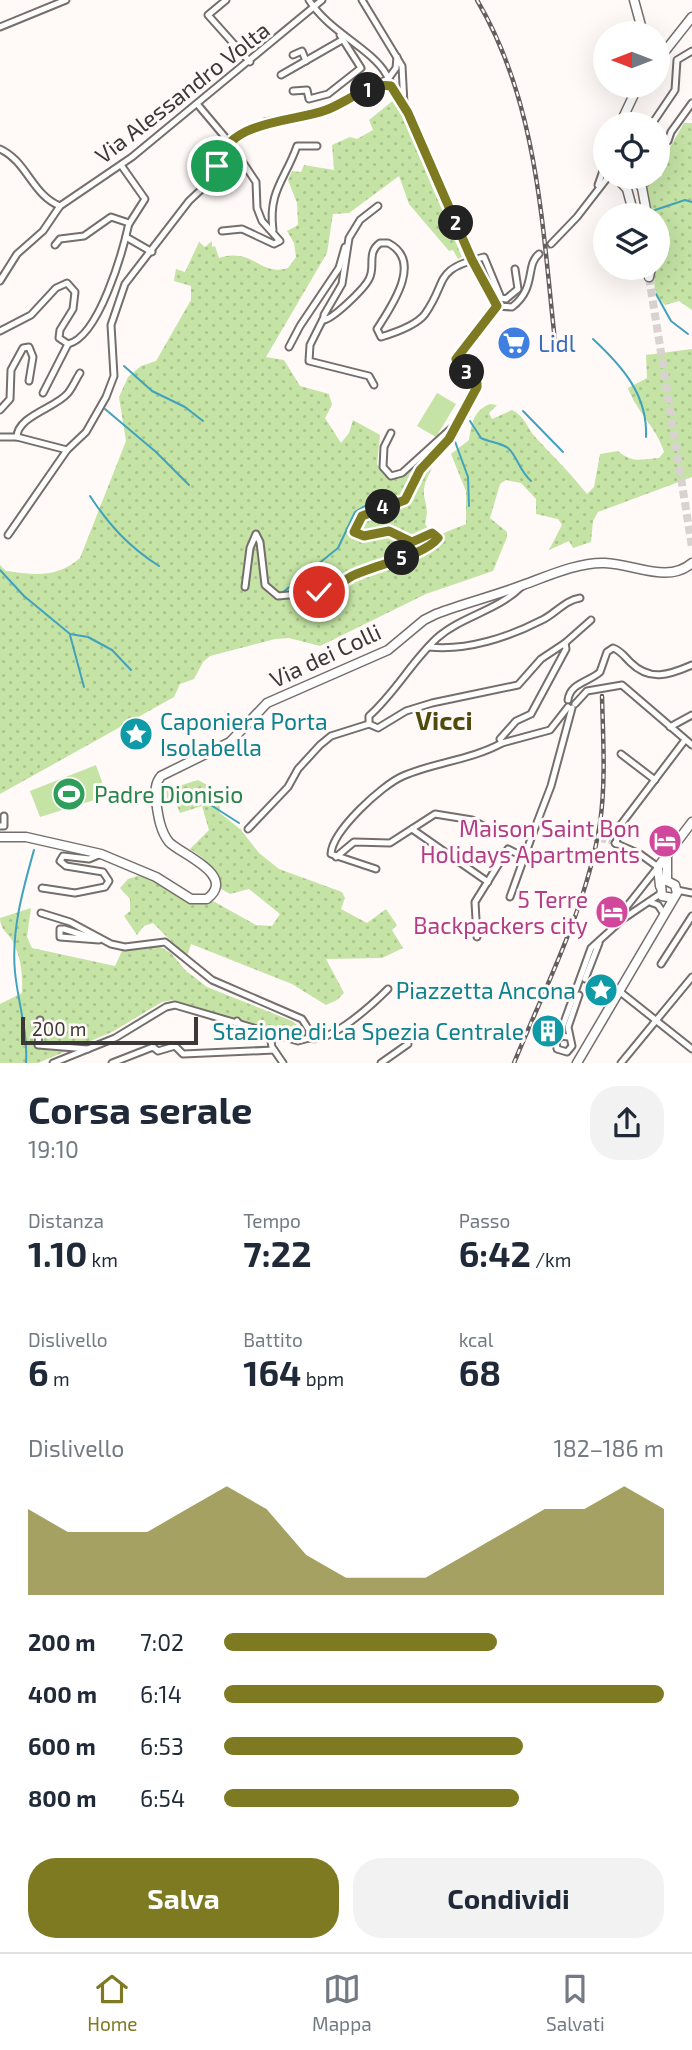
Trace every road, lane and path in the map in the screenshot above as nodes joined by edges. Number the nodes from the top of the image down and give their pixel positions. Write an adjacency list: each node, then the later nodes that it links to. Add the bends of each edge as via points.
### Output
1 (66, 0): 10 (street)
2 (226, 0): 20 (street, via 208,15)
3 (309, 0): 7 (street)
4 (322, 0): 7 (street, Via Alessandro Volta)
5 (362, 0): 18 (street)
6 (634, 0): 9 (street)
7 (314, 9): 11 (street); 20 (street, Via Alessandro Volta)
8 (692, 17): 13 (street)
9 (640, 21)
10 (0, 27)
11 (339, 32): 12 (street); 21 (street)
12 (342, 40): 19 (street); 30 (street, via 361,68 328,94)
13 (670, 43)
14 (310, 45): 15 (street)
15 (302, 51): 17 (street); 19 (street)
16 (692, 51): 34 (street, via 677,60 676,90)
17 (293, 55)
18 (397, 55): 22 (street); 24 (street)
19 (306, 61): 23 (street)
20 (250, 62): 32 (street, Via Alessandro Volta)
21 (381, 68): 25 (street); 28 (street)
22 (394, 73): 24 (street); 25 (street)
23 (281, 75)
24 (403, 77): 26 (street)
25 (388, 79): 27 (street); 28 (street)
26 (403, 85): 27 (street); 33 (street)
27 (393, 87): 28 (street); 33 (street)
28 (372, 88): 35 (street)
29 (293, 91): 30 (street, via 307,90 309,99)
30 (313, 98): 35 (street)
31 (692, 103): 36 (street)
32 (198, 105): 37 (street); 40 (street, Via Alessandro Volta)
33 (404, 107): 53 (street)
34 (660, 112)
35 (315, 114): 37 (street, via 265,122)
36 (670, 135)
37 (230, 143): 45 (street, via 256,182 257,208 262,221); 51 (street, via 205,186)
38 (317, 146): 45 (street, via 297,146 275,187)
39 (0, 149): 42 (street, via 17,161 43,197)
40 (121, 165): 42 (street, Via Alessandro Volta); 44 (street, via 145,200)
41 (596, 191): 49 (street)
42 (60, 206): 55 (street, Via Alessandro Volta, via 43,231 17,254)
43 (378, 206): 48 (street, via 360,220)
44 (129, 224): 47 (street); 50 (street, via 111,216 84,236 60,239)
45 (273, 230): 46 (street, via 280,241 274,244 242,229)
46 (222, 231)
47 (126, 237): 51 (street); 59 (street, via 96,314 83,335)
48 (346, 244): 57 (street, via 342,284); 60 (street, via 339,268)
49 (551, 244)
50 (55, 245)
51 (152, 251): 70 (street, via 125,284 111,325 114,376 106,397 86,432)
52 (539, 254): 56 (street, via 524,296 512,307)
53 (472, 260): 54 (street, via 484,257 500,298 506,299 518,289); 56 (street); 57 (street, via 446,273 419,320 381,337 377,328 400,291 404,272 396,248 380,243 372,252 369,280 335,315)
54 (516, 269)
55 (0, 281)
56 (497, 306): 66 (street, via 456,359 477,383)
57 (323, 319): 63 (street, via 310,345 309,360 369,376)
58 (0, 331): 59 (street, via 31,315 56,288 67,283 75,300 59,338)
59 (68, 344): 64 (street)
60 (289, 347)
61 (80, 373): 69 (street, via 67,394 25,422)
62 (29, 381): 65 (street, via 33,358 29,347 23,348 11,370 10,399)
63 (374, 384)
64 (43, 393)
65 (0, 410)
66 (456, 424): 67 (street, via 402,473 391,476 383,467 384,447); 74 (street, via 449,439 420,470 405,500 362,516 354,532 364,536 389,531 412,542 432,533 438,538 435,542 353,575 332,592 278,596 265,585 256,534)
67 (391, 433)
68 (0, 437): 69 (street)
69 (17, 437): 70 (street)
70 (67, 450): 71 (street)
71 (8, 535)
72 (692, 563): 73 (street, Via dei Colli, via 671,574 593,564)
73 (522, 585): 78 (street); 97 (street, Via dei Colli, via 424,620 378,656 267,703 230,742 161,776 156,789 159,823 172,845 206,866 214,878 210,897 191,899 156,877)
74 (244, 587)
75 (580, 598): 78 (street, via 496,639)
76 (592, 620): 77 (street)
77 (566, 644): 82 (street, via 541,659 518,685 425,705 378,728); 85 (street, via 531,714 500,735)
78 (429, 647): 82 (street, via 369,716)
79 (692, 665): 80 (street, via 656,676 640,671 612,649 600,672 569,694)
80 (571, 704): 83 (street, via 597,687 622,685); 85 (street, via 550,730); 94 (street, via 551,786)
81 (692, 715): 83 (street)
82 (369, 724): 92 (street, via 331,736 320,745)
83 (670, 727): 84 (street)
84 (685, 740): 86 (street); 88 (street)
85 (502, 743): 98 (street, via 399,778 350,820 331,846)
86 (692, 745)
87 (621, 754): 88 (street)
88 (655, 780): 100 (street, via 619,827 614,843)
89 (4, 816): 91 (street)
90 (692, 822): 96 (street)
91 (0, 827)
92 (248, 829)
93 (412, 829): 94 (street, via 429,817 444,814 487,828); 98 (street, via 390,843 354,842); 102 (street)
94 (534, 830): 99 (street)
95 (0, 838): 97 (street, Via dei Colli, via 26,837)
96 (668, 853): 100 (street); 104 (street)
97 (101, 854): 103 (street, Via dei Colli, via 89,859 65,856 60,861 65,866 103,872 109,881 106,887 75,893)
98 (336, 857): 101 (street)
99 (524, 857): 102 (street, via 508,849); 106 (street)
100 (657, 867): 104 (street); 111 (street, via 624,910)
101 (376, 869)
102 (488, 882): 112 (street, via 474,906)
103 (42, 888)
104 (667, 891): 105 (street); 107 (street); 109 (street)
105 (692, 893)
106 (510, 897)
107 (650, 902): 109 (street); 111 (street)
108 (41, 913): 113 (street, via 69,922)
109 (664, 914): 118 (street)
110 (692, 916): 114 (street)
111 (623, 919): 115 (street, via 587,954)
112 (477, 937)
113 (99, 940): 113 (street, via 63,929 58,934 60,937); 123 (street, via 125,947 165,942 212,980 302,1019)
114 (661, 964)
115 (586, 970): 122 (street); 124 (street)
116 (692, 977): 120 (street)
117 (388, 989): 123 (street, via 355,1019 316,1039)
118 (620, 991): 120 (street); 134 (street)
119 (40, 1020): 126 (street, via 38,1045)
120 (657, 1020): 127 (street); 129 (street)
121 (237, 1021): 123 (street, via 298,1041); 126 (street, via 171,1006); 128 (street, via 244,1030 270,1036)
122 (568, 1037): 124 (street); 124 (street, via 572,1046 564,1053 557,1049)
123 (309, 1038)
124 (558, 1039)
125 (408, 1044): 133 (street)
126 (88, 1049): 130 (street)
127 (692, 1049)
128 (274, 1050): 131 (street, via 183,1054 175,1046 158,1051 153,1047); 132 (street)
129 (626, 1057): 135 (street); 136 (street)
130 (53, 1063)
131 (112, 1063)
132 (283, 1063)
133 (381, 1063)
134 (578, 1063)
135 (621, 1063)
136 (633, 1063)

